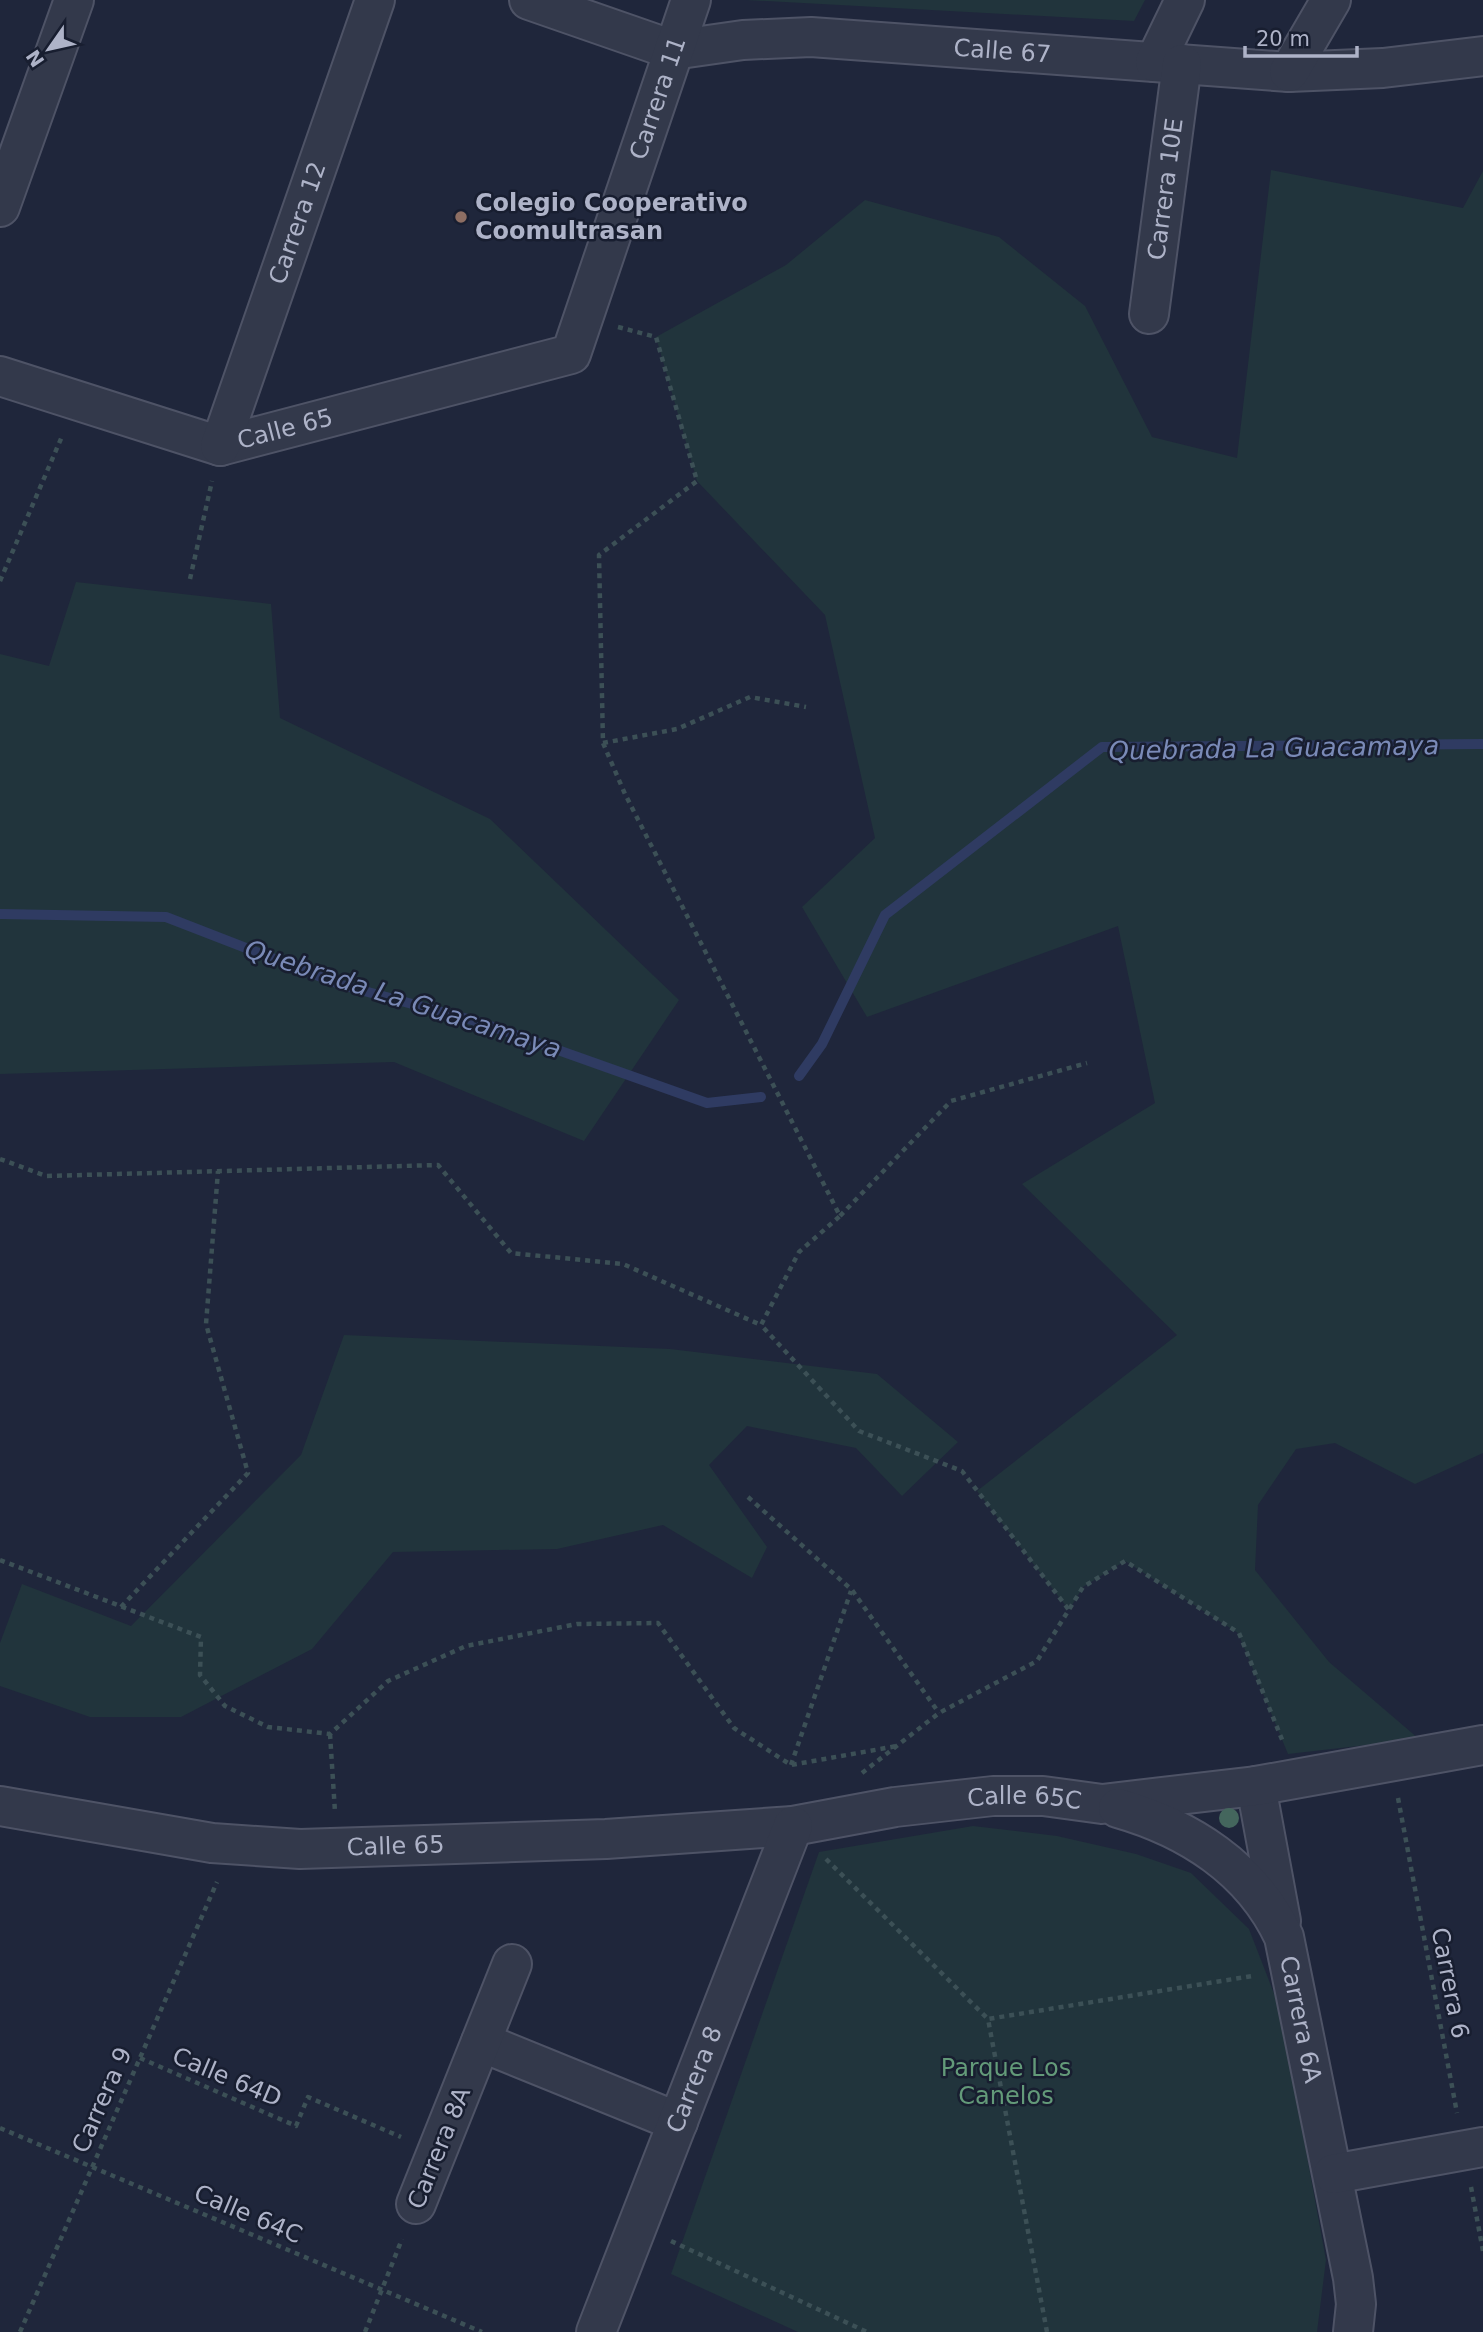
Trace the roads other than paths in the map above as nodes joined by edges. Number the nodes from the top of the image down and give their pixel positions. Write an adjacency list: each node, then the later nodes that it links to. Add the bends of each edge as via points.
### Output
1 (74, 0): 11 (street)
2 (375, 0): 15 (street, Carrera 12)
3 (529, 0): 7 (street, Calle 67)
4 (691, 0): 7 (street, Carrera 11)
5 (1185, 0): 9 (street, Carrera 10E)
6 (1331, 0): 10 (street)
7 (673, 50): 9 (street, Calle 67, via 811,37); 13 (street, Carrera 11)
8 (1480, 50): 10 (street, Calle 67, via 1383,68)
9 (1169, 63): 10 (street, Calle 67); 12 (street, Carrera 10E)
10 (1289, 72)
11 (0, 207)
12 (1149, 314)
13 (571, 354): 15 (street, Calle 65)
14 (0, 376): 15 (street, Calle 65)
15 (220, 446)
16 (1483, 1745): 17 (street, Calle 65C)
17 (1274, 1783): 18 (street, Calle 65C); 21 (street)
18 (1102, 1804): 20 (street, Calle 65C, via 1043,1796 993,1796 895,1807); 21 (street, Carrera 6A, via 1154,1818 1208,1847 1244,1878 1276,1919)
19 (0, 1806): 20 (street, Calle 65, via 212,1843 299,1849 606,1839)
20 (793, 1826): 24 (street, Carrera 8)
21 (1287, 1953): 26 (street, Carrera 6A)
22 (512, 1964): 23 (street, Carrera 8A)
23 (481, 2042): 24 (street); 27 (street, Carrera 8A)
24 (678, 2122): 28 (street, Carrera 8)
25 (1474, 2149): 26 (street)
26 (1332, 2174): 29 (street, Carrera 6A, via 1353,2278)
27 (416, 2204)
28 (596, 2332)
29 (1353, 2332)

